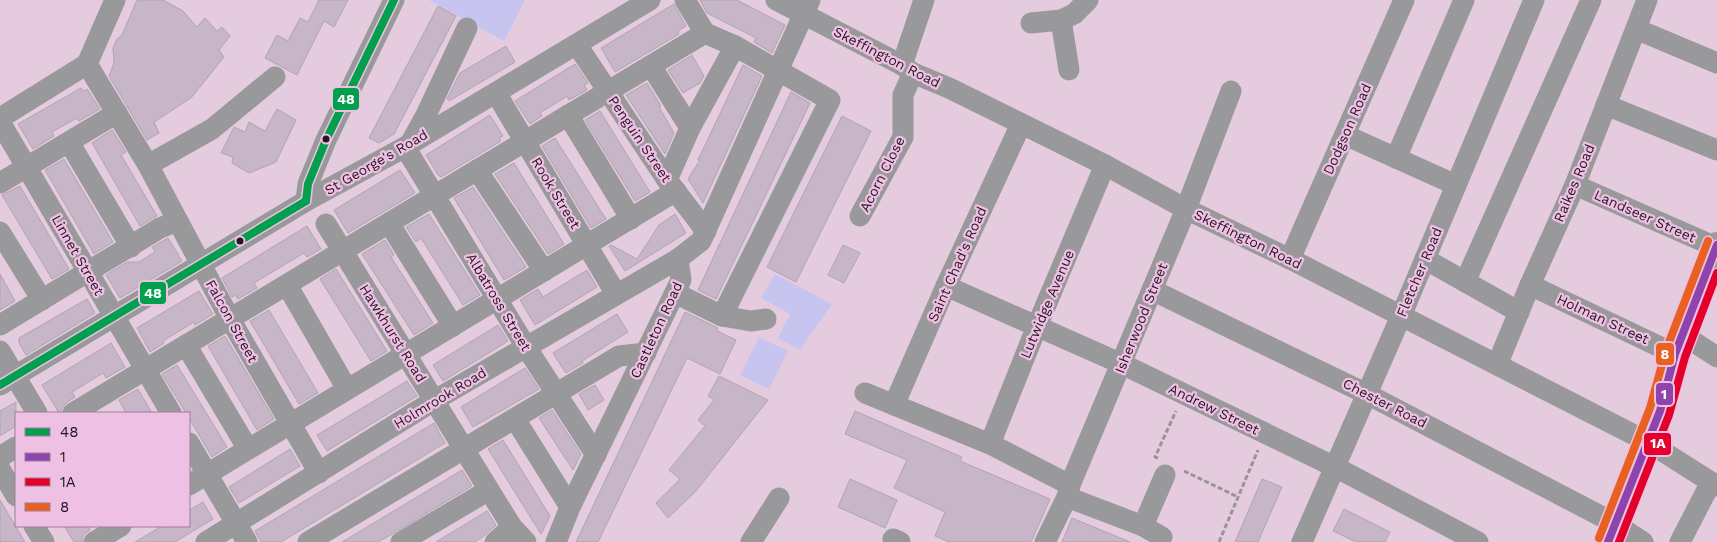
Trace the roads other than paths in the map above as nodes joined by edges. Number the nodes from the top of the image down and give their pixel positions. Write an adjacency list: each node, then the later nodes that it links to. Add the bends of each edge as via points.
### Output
1 (115, 0): 22 (street)
2 (394, 0): 52 (street, via 326,140 308,184)
3 (650, 0): 19 (street, St George's Road)
4 (685, 0): 18 (street)
5 (776, 0): 13 (street, Skeffington Road)
6 (924, 0): 24 (street, Acorn Close)
7 (1088, 0): 14 (street, via 1074,14)
8 (1404, 0): 37 (street, Dodgson Road)
9 (1464, 0): 42 (street)
10 (1534, 0): 48 (street, Fletcher Road)
11 (1591, 0): 71 (street)
12 (1647, 0): 17 (street, Raikes Road)
13 (807, 8): 24 (street, Skeffington Road); 26 (street)
14 (1061, 20): 15 (street); 25 (street)
15 (1031, 23)
16 (467, 28): 40 (street, via 426,115)
17 (1636, 30): 21 (street); 31 (street, Raikes Road)
18 (705, 33): 20 (street); 23 (street)
19 (577, 45): 29 (street, Penguin Street); 30 (street, St George's Road)
20 (735, 46): 26 (street); 36 (street)
21 (1717, 63)
22 (87, 64): 32 (street, Falcon Street); 34 (street)
23 (651, 66): 29 (street); 36 (street)
24 (907, 69): 35 (street, Skeffington Road); 54 (street, Acorn Close, via 903,137)
25 (1069, 70)
26 (779, 71): 59 (street); 82 (street, via 830,100)
27 (275, 77): 43 (street, via 212,129)
28 (1231, 91): 53 (street, Isherwood Street)
29 (607, 92): 33 (street); 50 (street, Penguin Street)
30 (496, 93): 39 (street, Rook Street); 40 (street, St George's Road)
31 (1606, 105): 41 (street); 49 (street, Raikes Road)
32 (117, 113): 38 (street); 43 (street, Falcon Street)
33 (568, 115): 39 (street); 55 (street)
34 (0, 120): 45 (street, Linnet Street)
35 (1021, 124): 44 (street, Skeffington Road); 74 (street, Saint Chad's Road)
36 (690, 128): 50 (street)
37 (1345, 135): 42 (street); 66 (street, Dodgson Road)
38 (68, 142): 45 (street); 62 (street)
39 (524, 142): 46 (street); 61 (street, Rook Street)
40 (408, 145): 51 (street, Albatross Street); 52 (street, St George's Road)
41 (1717, 150)
42 (1396, 158): 48 (street)
43 (148, 165): 56 (street, Falcon Street)
44 (1105, 165): 53 (street, Skeffington Road); 88 (street, Lutwidge Avenue)
45 (26, 167): 47 (street); 70 (street, Linnet Street)
46 (477, 170): 51 (street); 69 (street)
47 (0, 183)
48 (1456, 185): 67 (street, Fletcher Road)
49 (1575, 185): 64 (street, Landseer Street); 73 (street, Raikes Road)
50 (671, 186): 55 (street); 59 (street, Penguin Street)
51 (435, 196): 57 (street); 78 (street, Albatross Street)
52 (306, 201): 68 (street, St George's Road)
53 (1186, 209): 66 (street, Skeffington Road); 75 (street, Isherwood Street)
54 (860, 216)
55 (631, 218): 61 (street)
56 (177, 221): 62 (street); 68 (street, Falcon Street)
57 (389, 223): 63 (street); 87 (street)
58 (326, 224): 63 (street, Hawkhurst Road)
59 (706, 231): 65 (street, via 701,241)
60 (0, 232): 79 (street)
61 (587, 244): 69 (street); 77 (street, Rook Street)
62 (131, 246): 70 (street)
63 (343, 251): 72 (street); 93 (street, Hawkhurst Road)
64 (1716, 252): 89 (main road)
65 (678, 259): 76 (street, Castleton Road, via 681,280); 77 (street, Holmrook Road)
66 (1290, 259): 83 (street, Skeffington Road)
67 (1425, 260): 71 (street); 83 (street, Fletcher Road)
68 (201, 264): 81 (street, St George's Road); 84 (street, Falcon Street)
69 (544, 271): 78 (street)
70 (88, 273): 79 (street); 81 (street, Linnet Street)
71 (1465, 282): 80 (street)
72 (287, 285): 84 (street); 99 (street)
73 (1530, 285): 80 (street, Raikes Road); 89 (street, Holman Street)
74 (946, 286): 88 (street, Andrew Street); 104 (street, Saint Chad's Road)
75 (1152, 290): 95 (street, Isherwood Street); 102 (street, Chester Road)
76 (675, 293): 82 (street); 92 (street, Castleton Road)
77 (616, 294): 91 (street, Holmrook Road)
78 (497, 299): 87 (street); 91 (street, Albatross Street)
79 (42, 300): 86 (street)
80 (1519, 312): 96 (street, Raikes Road)
81 (114, 316): 97 (street, Linnet Street); 98 (street, St George's Road)
82 (722, 316): 85 (street, via 751,321)
83 (1401, 316): 96 (street, Skeffington Road); 102 (street, Fletcher Road)
84 (230, 319): 90 (street); 110 (street, Falcon Street)
85 (766, 319)
86 (0, 325)
87 (453, 326): 93 (street)
88 (1037, 326): 95 (street, Andrew Street); 112 (street, Lutwidge Avenue)
89 (1679, 344): 94 (street, Holman Street); 111 (main road)
90 (186, 345): 97 (street); 115 (street)
91 (526, 347): 101 (street, Albatross Street); 103 (street, Holmrook Road)
92 (646, 353): 101 (street, via 619,356); 117 (street, Castleton Road)
93 (406, 354): 99 (street); 103 (street, Hawkhurst Road)
94 (1717, 357)
95 (1122, 364): 119 (street, Andrew Street); 127 (street, Isherwood Street)
96 (1497, 365): 111 (street, Skeffington Road)
97 (146, 369): 105 (street); 108 (street, Linnet Street)
98 (9, 373): 106 (street)
99 (347, 389): 110 (street)
100 (865, 393): 104 (street)
101 (557, 394): 109 (street); 117 (street, Albatross Street)
102 (1367, 394): 119 (street, Fletcher Road); 134 (street, Chester Road)
103 (435, 400): 116 (street, Hawkhurst Road); 122 (street, Holmrook Road)
104 (894, 405): 112 (street)
105 (101, 406): 107 (street)
106 (36, 412)
107 (77, 412)
108 (170, 412)
109 (514, 419): 116 (street); 130 (street)
110 (291, 424): 115 (street); 122 (street, Falcon Street)
111 (1648, 442): 125 (street, Skeffington Road); 134 (main road)
112 (990, 444): 127 (street)
113 (190, 445): 123 (street)
114 (15, 448): 118 (street)
115 (248, 449): 123 (street)
116 (465, 449): 126 (street, Hawkhurst Road); 140 (street)
117 (596, 455): 130 (street, Castleton Road)
118 (0, 457)
119 (1335, 466): 146 (street, Fletcher Road); 147 (street, Andrew Street)
120 (1168, 467): 132 (street)
121 (0, 469): 128 (street)
122 (319, 473): 131 (street, Holmrook Road)
123 (207, 474): 124 (street); 131 (street)
124 (190, 484)
125 (1714, 484): 149 (street)
126 (489, 490): 135 (street, Hawkhurst Road); 141 (street)
127 (1068, 491): 132 (street); 145 (street, Isherwood Street)
128 (15, 494)
129 (779, 498): 144 (street)
130 (570, 507): 143 (street, Castleton Road)
131 (236, 523): 138 (street, Holmrook Road); 139 (street)
132 (1142, 526): 136 (street)
133 (35, 527): 137 (street)
134 (1611, 533): 148 (street, Chester Road)
135 (519, 534): 142 (street)
136 (1162, 537)
137 (44, 542)
138 (206, 542)
139 (247, 542)
140 (308, 542)
141 (401, 542)
142 (495, 542)
143 (556, 542)
144 (751, 542)
145 (1045, 542)
146 (1302, 542)
147 (1478, 542)
148 (1643, 542)
149 (1680, 542)

